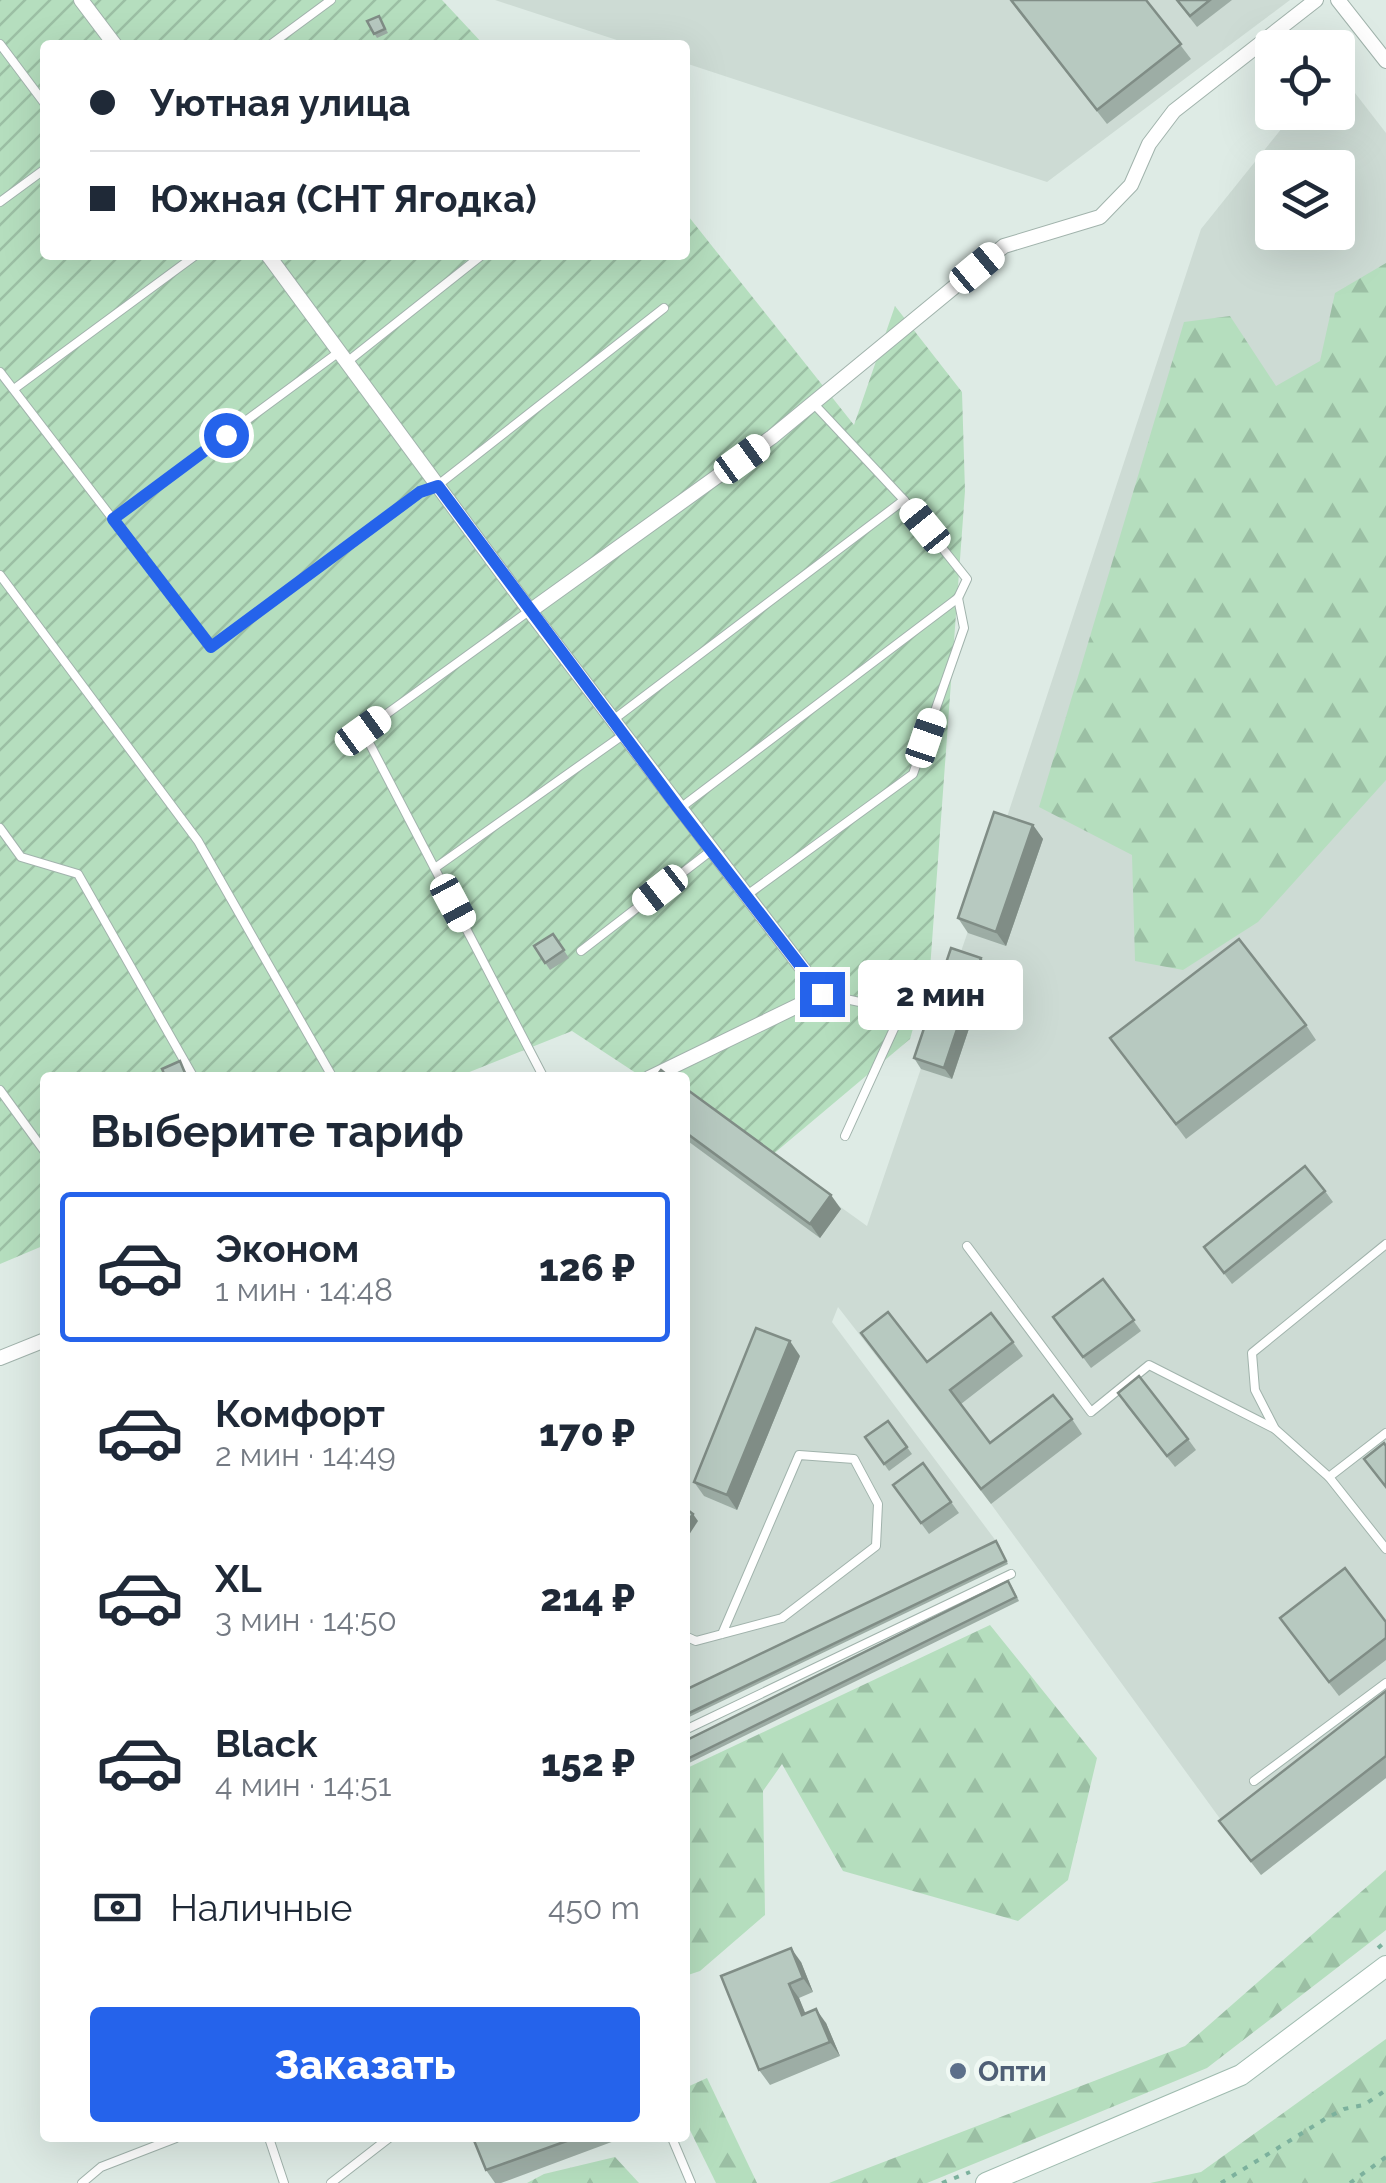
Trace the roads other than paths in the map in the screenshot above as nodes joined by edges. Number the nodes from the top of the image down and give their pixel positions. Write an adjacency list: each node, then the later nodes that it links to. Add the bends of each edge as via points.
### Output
1 (81, 0): 5 (street)
2 (331, 0): 6 (lane)
3 (1316, 0): 19 (street, via 1174,111 1131,185 1100,217 1004,246)
4 (1338, 0): 8 (street)
5 (111, 40)
6 (277, 40)
7 (0, 44): 9 (lane)
8 (1386, 60)
9 (40, 97)
10 (40, 174): 11 (lane)
11 (0, 202)
12 (189, 260): 18 (lane)
13 (272, 260): 16 (street)
14 (475, 260): 16 (lane)
15 (664, 308): 20 (lane)
16 (344, 357): 20 (street); 22 (lane)
17 (0, 372): 18 (lane)
18 (14, 390): 22 (lane)
19 (813, 403): 21 (lane); 25 (street)
20 (438, 486): 22 (lane, via 420,492 211,647); 25 (street)
21 (904, 500): 24 (lane, via 966,579); 26 (lane)
22 (113, 519)
23 (0, 574): 36 (lane, via 198,841)
24 (958, 598): 28 (lane); 32 (lane, via 964,628 913,774)
25 (530, 611): 26 (street); 31 (lane, via 363,731)
26 (612, 720): 27 (street)
27 (623, 735): 28 (street); 31 (lane)
28 (679, 809): 30 (street)
29 (0, 828): 35 (lane, via 21,856 78,874)
30 (712, 850): 32 (street); 33 (lane)
31 (434, 868): 37 (lane)
32 (746, 896): 34 (street)
33 (581, 951)
34 (822, 994): 38 (street); 40 (lane, via 902,1011)
35 (191, 1072)
36 (330, 1072)
37 (541, 1072)
38 (661, 1072)
39 (0, 1090): 41 (lane)
40 (845, 1136)
41 (40, 1145)
42 (1386, 1244): 46 (lane, via 1252,1353 1255,1390)
43 (966, 1246): 46 (lane, via 1091,1412 1149,1365)
44 (40, 1341): 45 (street)
45 (3, 1352)
46 (1275, 1429): 48 (lane)
47 (1386, 1433): 48 (lane)
48 (1329, 1477): 49 (lane)
49 (1386, 1549)
50 (1011, 1574): 54 (lane)
51 (722, 1634): 51 (lane, via 782,1618 876,1546 878,1504 854,1458 799,1455); 52 (lane)
52 (690, 1638)
53 (1386, 1682): 55 (lane)
54 (690, 1728)
55 (1254, 1781)
56 (1378, 1960): 61 (main road, via 1241,2075)
57 (166, 2142): 62 (lane, via 101,2167)
58 (270, 2142): 63 (lane)
59 (384, 2142): 64 (lane)
60 (674, 2142): 65 (lane)
61 (982, 2176)
62 (82, 2183)
63 (284, 2183)
64 (331, 2183)
65 (692, 2183)

